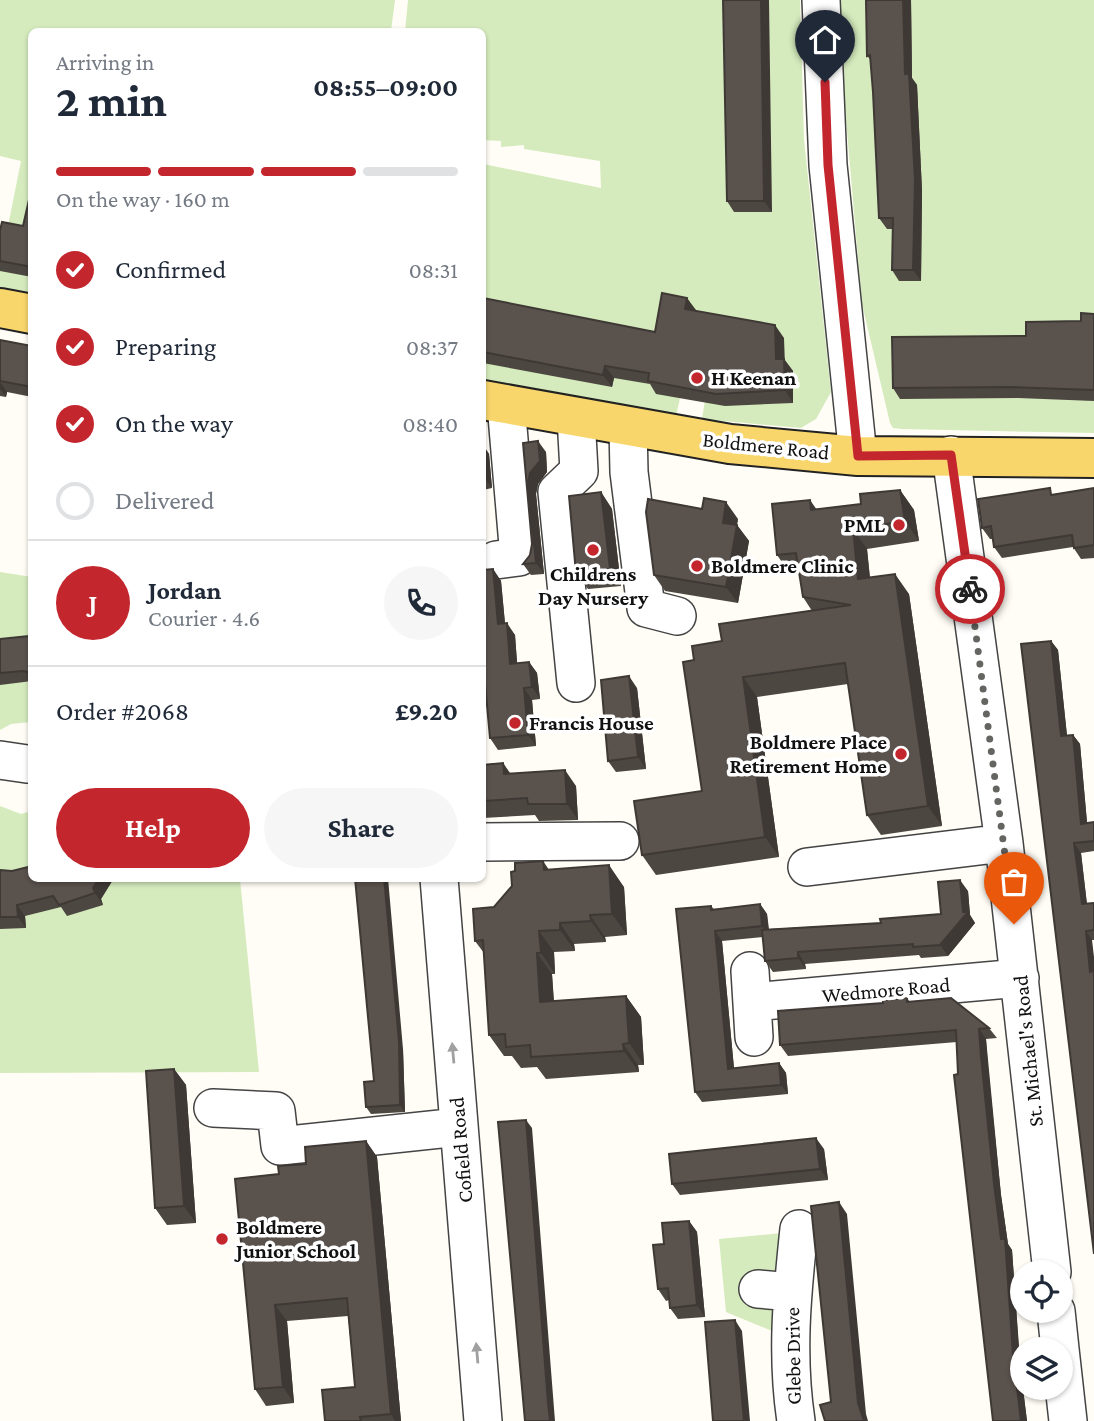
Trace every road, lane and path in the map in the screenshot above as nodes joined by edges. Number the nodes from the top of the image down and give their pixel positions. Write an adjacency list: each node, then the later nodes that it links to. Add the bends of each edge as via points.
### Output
1 (821, 0): 8 (street, via 828,165)
2 (0, 308): 3 (main road)
3 (28, 313)
4 (494, 402): 5 (main road, Boldmere Road); 10 (street, via 519,557)
5 (576, 417): 6 (main road, Boldmere Road); 12 (street, via 579,471 557,492)
6 (628, 427): 8 (main road, Boldmere Road, via 730,444); 11 (street, via 646,608)
7 (951, 455): 8 (main road, Boldmere Road); 9 (main road, Boldmere Road); 15 (street, St. Michael's Road)
8 (858, 456)
9 (1094, 458)
10 (496, 560)
11 (677, 616)
12 (576, 683)
13 (620, 841): 14 (street)
14 (486, 842)
15 (1004, 843): 16 (street); 18 (street, St. Michael's Road)
16 (807, 867)
17 (439, 882): 21 (street, Cofield Road, one-way to 17)
18 (1020, 978): 19 (street, Wedmore Road); 23 (street, St. Michael's Road)
19 (753, 1003)
20 (213, 1108): 21 (street, via 276,1111 280,1146)
21 (459, 1127): 25 (street, Cofield Road, one-way to 21)
22 (799, 1229): 26 (street, Glebe Drive, via 775,1290 788,1341)
23 (1051, 1260)
24 (1066, 1400): 27 (street)
25 (483, 1421)
26 (796, 1421)
27 (1068, 1421)

